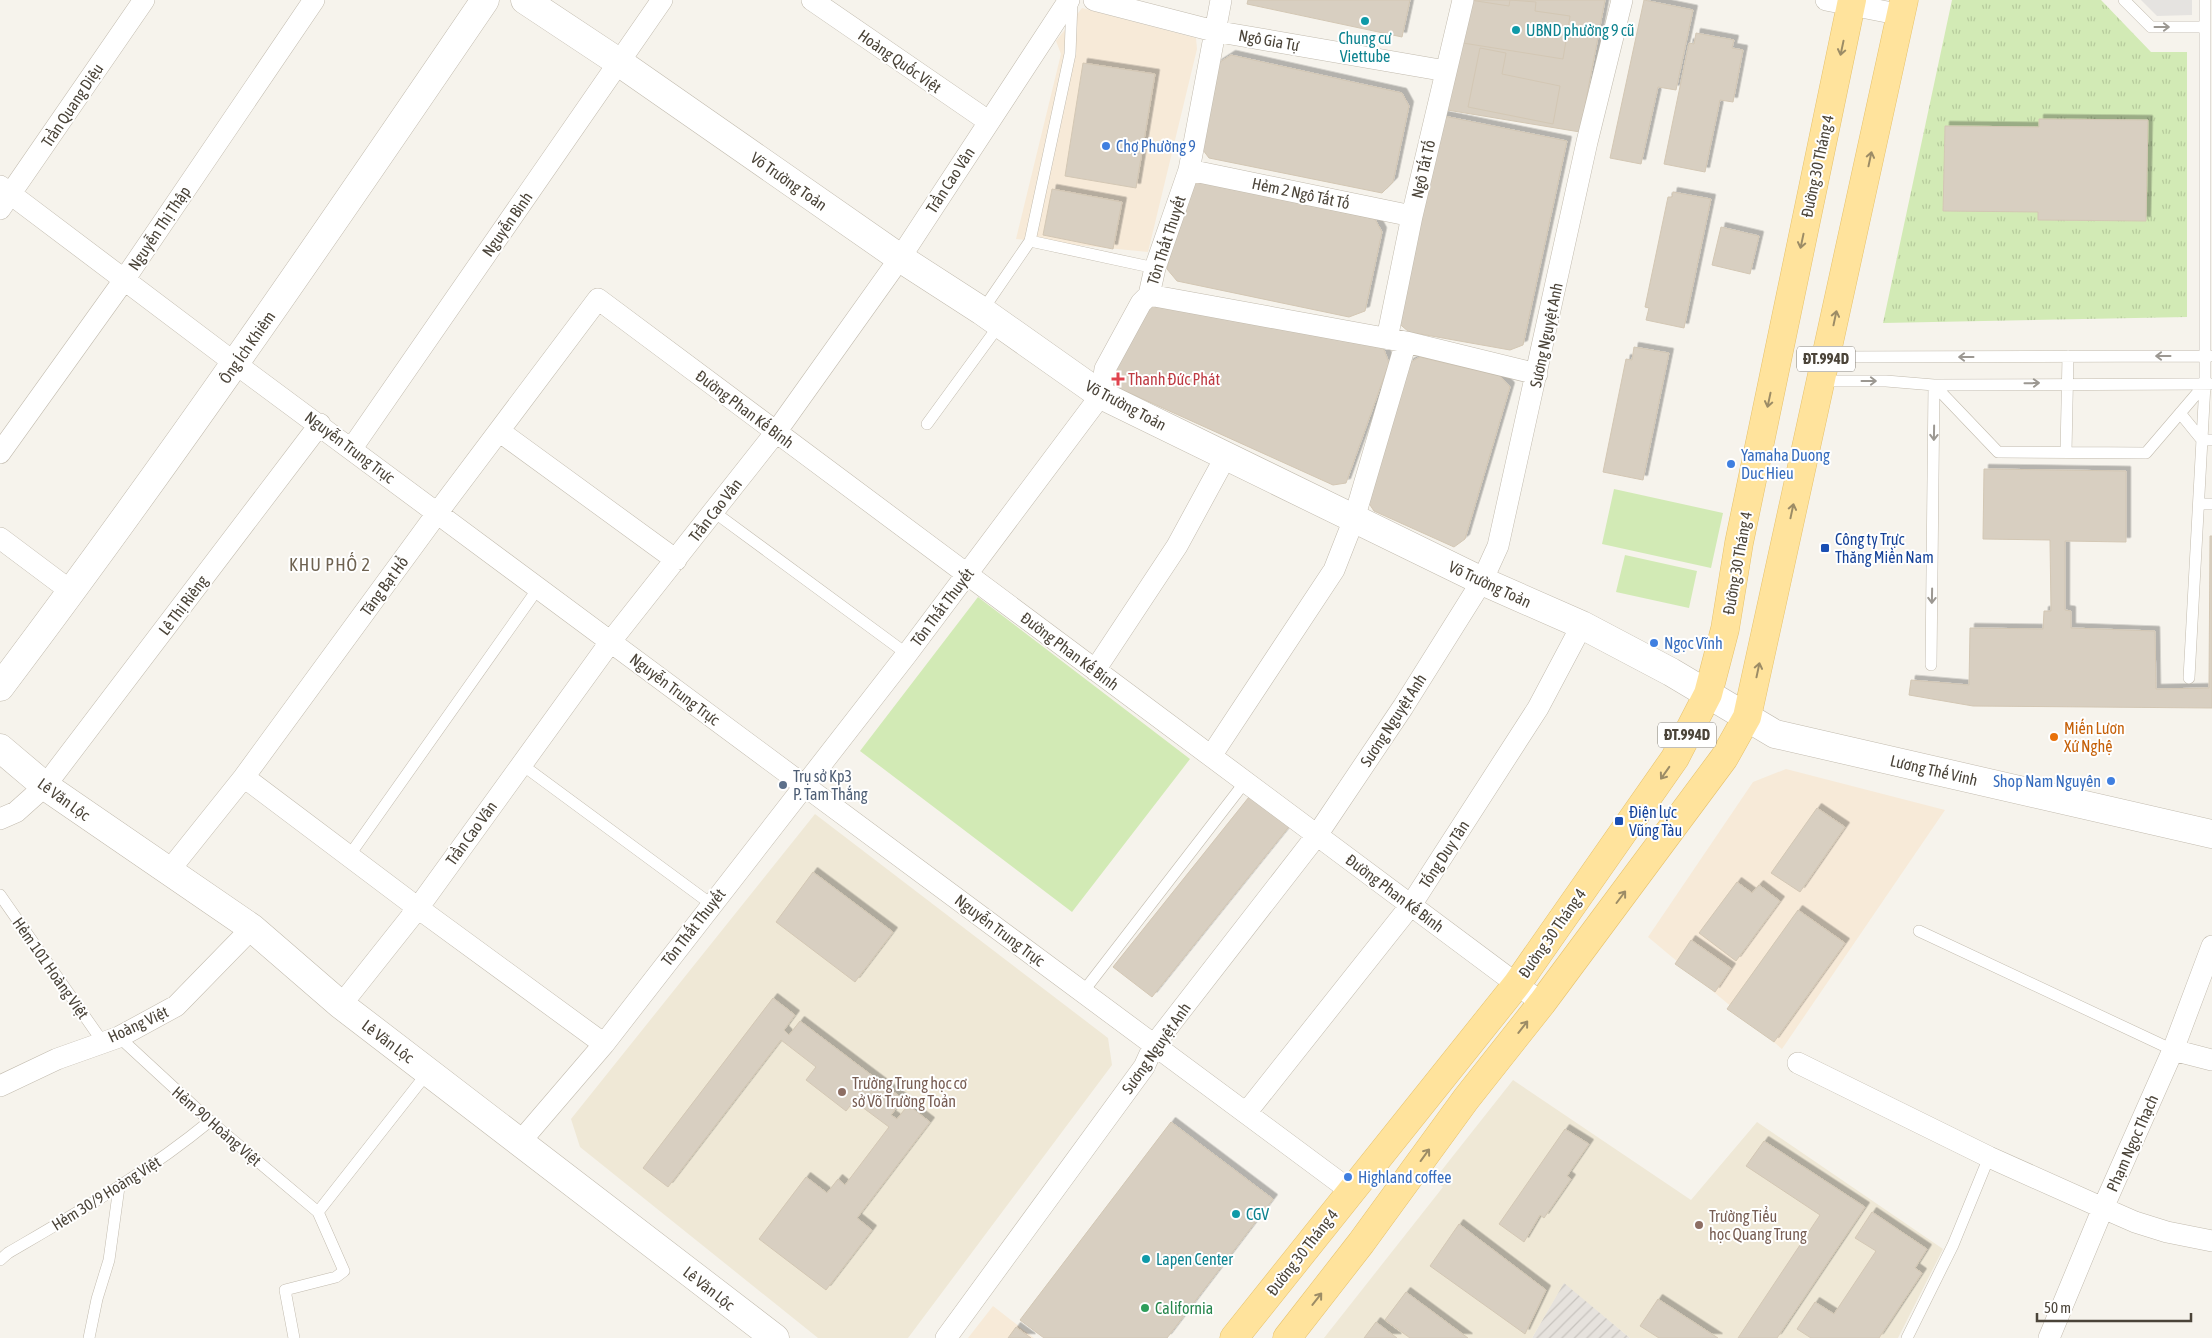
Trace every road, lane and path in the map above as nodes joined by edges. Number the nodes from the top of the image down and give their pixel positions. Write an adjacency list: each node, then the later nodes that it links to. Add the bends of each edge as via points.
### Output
1 (144, 0): 22 (street, Trần Quang Diệu)
2 (314, 0): 27 (street, Nguyễn Thị Thập)
3 (485, 0): 34 (street, Ông Ích Khiêm)
4 (525, 0): 18 (street, Võ Trường Toản)
5 (662, 0): 18 (street, Nguyễn Bình)
6 (812, 0): 20 (street, Hoàng Quốc Việt)
7 (1070, 0): 20 (street, Trần Cao Vân); 24 (lane, via 1070,54)
8 (1094, 0): 17 (street, Ngô Gia Tự)
9 (1222, 0): 17 (street, Tôn Thất Thuyết)
10 (1463, 0): 19 (street, Ngô Tất Tố)
11 (1622, 0): 36 (street, Sương Nguyệt Anh, via 1587,142)
12 (2124, 0): 16 (lane, one-way to 16, via 2151,27)
13 (2206, 0): 16 (lane)
14 (1843, 2): 15 (street); 69 (main road, Đường 30 Tháng 4 / ĐT.994D, one-way to 69, via 1725,628)
15 (1903, 8): 35 (main road, Đường 30 Tháng 4 / ĐT.994D, one-way to 15)
16 (2205, 27): 33 (lane)
17 (1214, 31): 19 (street, Ngô Gia Tự); 21 (street, Tôn Thất Thuyết)
18 (620, 63): 25 (street, Võ Trường Toản); 47 (street, Nguyễn Bình)
19 (1446, 71): 23 (street, Ngô Tất Tố)
20 (988, 121): 25 (street, Trần Cao Vân)
21 (1189, 170): 23 (street, Hẻm 2 Ngô Tất Tố); 26 (street, Tôn Thất Thuyết)
22 (4, 196): 27 (street, Nguyễn Trung Trực)
23 (1412, 216): 31 (street, Ngô Tất Tố)
24 (1030, 241): 26 (lane); 30 (lane)
25 (900, 258): 30 (street, Võ Trường Toản); 45 (street, Trần Cao Vân)
26 (1155, 268): 28 (street, Tôn Thất Thuyết)
27 (124, 280): 34 (street, Nguyễn Trung Trực); 49 (street, Nguyễn Thị Thập)
28 (1149, 295): 31 (street); 40 (street, Tôn Thất Thuyết, via 1141,303 1105,369)
29 (598, 299): 44 (street, Tăng Bạt Hổ); 45 (street, Đường Phan Kế Bính)
30 (991, 317): 40 (street, Võ Trường Toản); 43 (lane)
31 (1397, 340): 36 (street); 55 (street, Ngô Tất Tố)
32 (2068, 356): 33 (lane, one-way to 32); 35 (lane, one-way to 35); 37 (lane)
33 (2208, 356): 38 (lane)
34 (236, 364): 42 (street, Nguyễn Trung Trực); 61 (street, Ông Ích Khiêm)
35 (1823, 369): 39 (lane, one-way to 39, via 1886,381); 70 (main road, Đường 30 Tháng 4 / ĐT.994D, one-way to 35)
36 (1537, 374): 59 (street, Sương Nguyệt Anh, via 1498,546)
37 (2067, 383): 38 (lane); 39 (lane, one-way to 37); 48 (lane)
38 (2208, 384): 41 (lane); 46 (lane)
39 (1934, 385): 48 (lane, via 1998,452); 65 (lane, one-way to 65)
40 (1101, 395): 50 (street, Võ Trường Toản); 58 (street, Tôn Thất Thuyết)
41 (2180, 414): 46 (lane); 48 (lane, via 2146,453)
42 (320, 424): 47 (street, Nguyễn Trung Trực); 77 (street, Lê Thị Riêng)
43 (927, 424)
44 (499, 431): 53 (street, Tăng Bạt Hổ); 57 (street)
45 (776, 432): 54 (street, Trần Cao Vân); 58 (street, Đường Phan Kế Bính)
46 (2207, 440): 51 (lane)
47 (352, 448): 53 (street, Nguyễn Trung Trực)
48 (2066, 452)
49 (0, 453)
50 (1226, 456): 55 (street, Võ Trường Toản); 66 (street, via 1176,546)
51 (2198, 504): 52 (lane); 67 (lane)
52 (2212, 504)
53 (438, 512): 60 (street, Nguyễn Trung Trực); 74 (street, Tăng Bạt Hổ)
54 (714, 512): 57 (street, Trần Cao Vân); 64 (lane)
55 (1354, 519): 59 (street, Võ Trường Toản); 72 (street, Ngô Tất Tố, via 1334,570)
56 (0, 538): 61 (street)
57 (676, 560): 63 (street, Trần Cao Vân)
58 (967, 574): 64 (street, Tôn Thất Thuyết); 66 (street, Đường Phan Kế Bính)
59 (1482, 581): 62 (street, Võ Trường Toản); 80 (street, Sương Nguyệt Anh)
60 (539, 587): 63 (street, Nguyễn Trung Trực); 81 (lane)
61 (72, 592): 68 (street, Ông Ích Khiêm)
62 (1582, 625): 69 (street, Võ Trường Toản); 85 (street, Tống Duy Tân, via 1538,708)
63 (611, 641): 73 (street, Trần Cao Vân); 76 (street, Nguyễn Trung Trực)
64 (907, 654): 76 (street, Tôn Thất Thuyết)
65 (1931, 665)
66 (1095, 670): 72 (street, Đường Phan Kế Bính)
67 (2189, 678)
68 (0, 687)
69 (1708, 694): 70 (street, Võ Trường Toản); 90 (main road, Đường 30 Tháng 4 / ĐT.994D, one-way to 90, via 1675,758)
70 (1747, 717): 79 (street, Lương Thế Vinh, via 1775,734); 92 (main road, Đường 30 Tháng 4 / ĐT.994D, one-way to 70, via 1724,758)
71 (0, 748): 77 (street, Lê Văn Lộc)
72 (1211, 756): 75 (street, Đường Phan Kế Bính)
73 (521, 764): 84 (lane); 86 (street, Trần Cao Vân)
74 (244, 777): 81 (street); 82 (street, Tăng Bạt Hổ)
75 (1245, 782): 80 (street, Đường Phan Kế Bính); 91 (lane)
76 (804, 784): 84 (street, Tôn Thất Thuyết); 91 (street, Nguyễn Trung Trực)
77 (45, 786): 78 (street, Lê Thị Riêng, via 16,812); 82 (street, Lê Văn Lộc)
78 (0, 819)
79 (2212, 834)
80 (1317, 835): 85 (street, Đường Phan Kế Bính); 96 (street, Sương Nguyệt Anh)
81 (349, 856): 86 (street)
82 (168, 872): 87 (street, Lê Văn Lộc)
83 (0, 895): 94 (lane, Hẻm 101 Hoàng Việt)
84 (711, 904): 95 (street, Tôn Thất Thuyết)
85 (1411, 905): 90 (street, Đường Phan Kế Bính); 102 (street, Tống Duy Tân)
86 (418, 908): 93 (street, Trần Cao Vân); 95 (street)
87 (252, 928): 93 (street, Lê Văn Lộc); 94 (street, Hoàng Việt, via 176,1006 156,1019)
88 (1919, 931): 97 (lane)
89 (2212, 946): 97 (street, Phạm Ngọc Thạch)
90 (1517, 984): 92 (street, Đường Phan Kế Bính); 107 (main road, Đường 30 Tháng 4 / ĐT.994D)
91 (1083, 992): 96 (street, Nguyễn Trung Trực)
92 (1542, 1003): 117 (main road, Đường 30 Tháng 4 / ĐT.994D, one-way to 92)
93 (341, 1005): 100 (street, Lê Văn Lộc)
94 (110, 1039): 101 (street, Hoàng Việt); 103 (lane, Hẻm 90 Hoàng Việt)
95 (604, 1044): 104 (street, Tôn Thất Thuyết)
96 (1154, 1045): 102 (street, Nguyễn Trung Trực); 115 (street, Sương Nguyệt Anh, via 1144,1067)
97 (2174, 1050): 98 (street); 108 (street, Phạm Ngọc Thạch)
98 (2212, 1060)
99 (1798, 1063): 105 (street)
100 (428, 1072): 104 (street, Lê Văn Lộc); 109 (lane)
101 (0, 1086)
102 (1246, 1114): 107 (street, Nguyễn Trung Trực)
103 (210, 1121): 106 (lane, Hẻm 30/9 Hoàng Việt, via 180,1146); 109 (lane, Hẻm 90 Hoàng Việt)
104 (520, 1142): 114 (street, Lê Văn Lộc)
105 (1990, 1157): 108 (street); 118 (lane, via 1953,1245)
106 (119, 1187): 111 (lane, Hẻm 30/9 Hoàng Việt); 112 (lane, via 109,1260)
107 (1351, 1191): 116 (main road, Đường 30 Tháng 4 / ĐT.994D)
108 (2102, 1208): 110 (street, via 2167,1232); 119 (street, Phạm Ngọc Thạch)
109 (318, 1212): 113 (lane, via 344,1271 336,1278 285,1290)
110 (2212, 1241)
111 (0, 1260)
112 (89, 1338)
113 (294, 1338)
114 (775, 1338)
115 (946, 1338)
116 (1234, 1338)
117 (1287, 1338)
118 (1907, 1338)
119 (2049, 1338)

